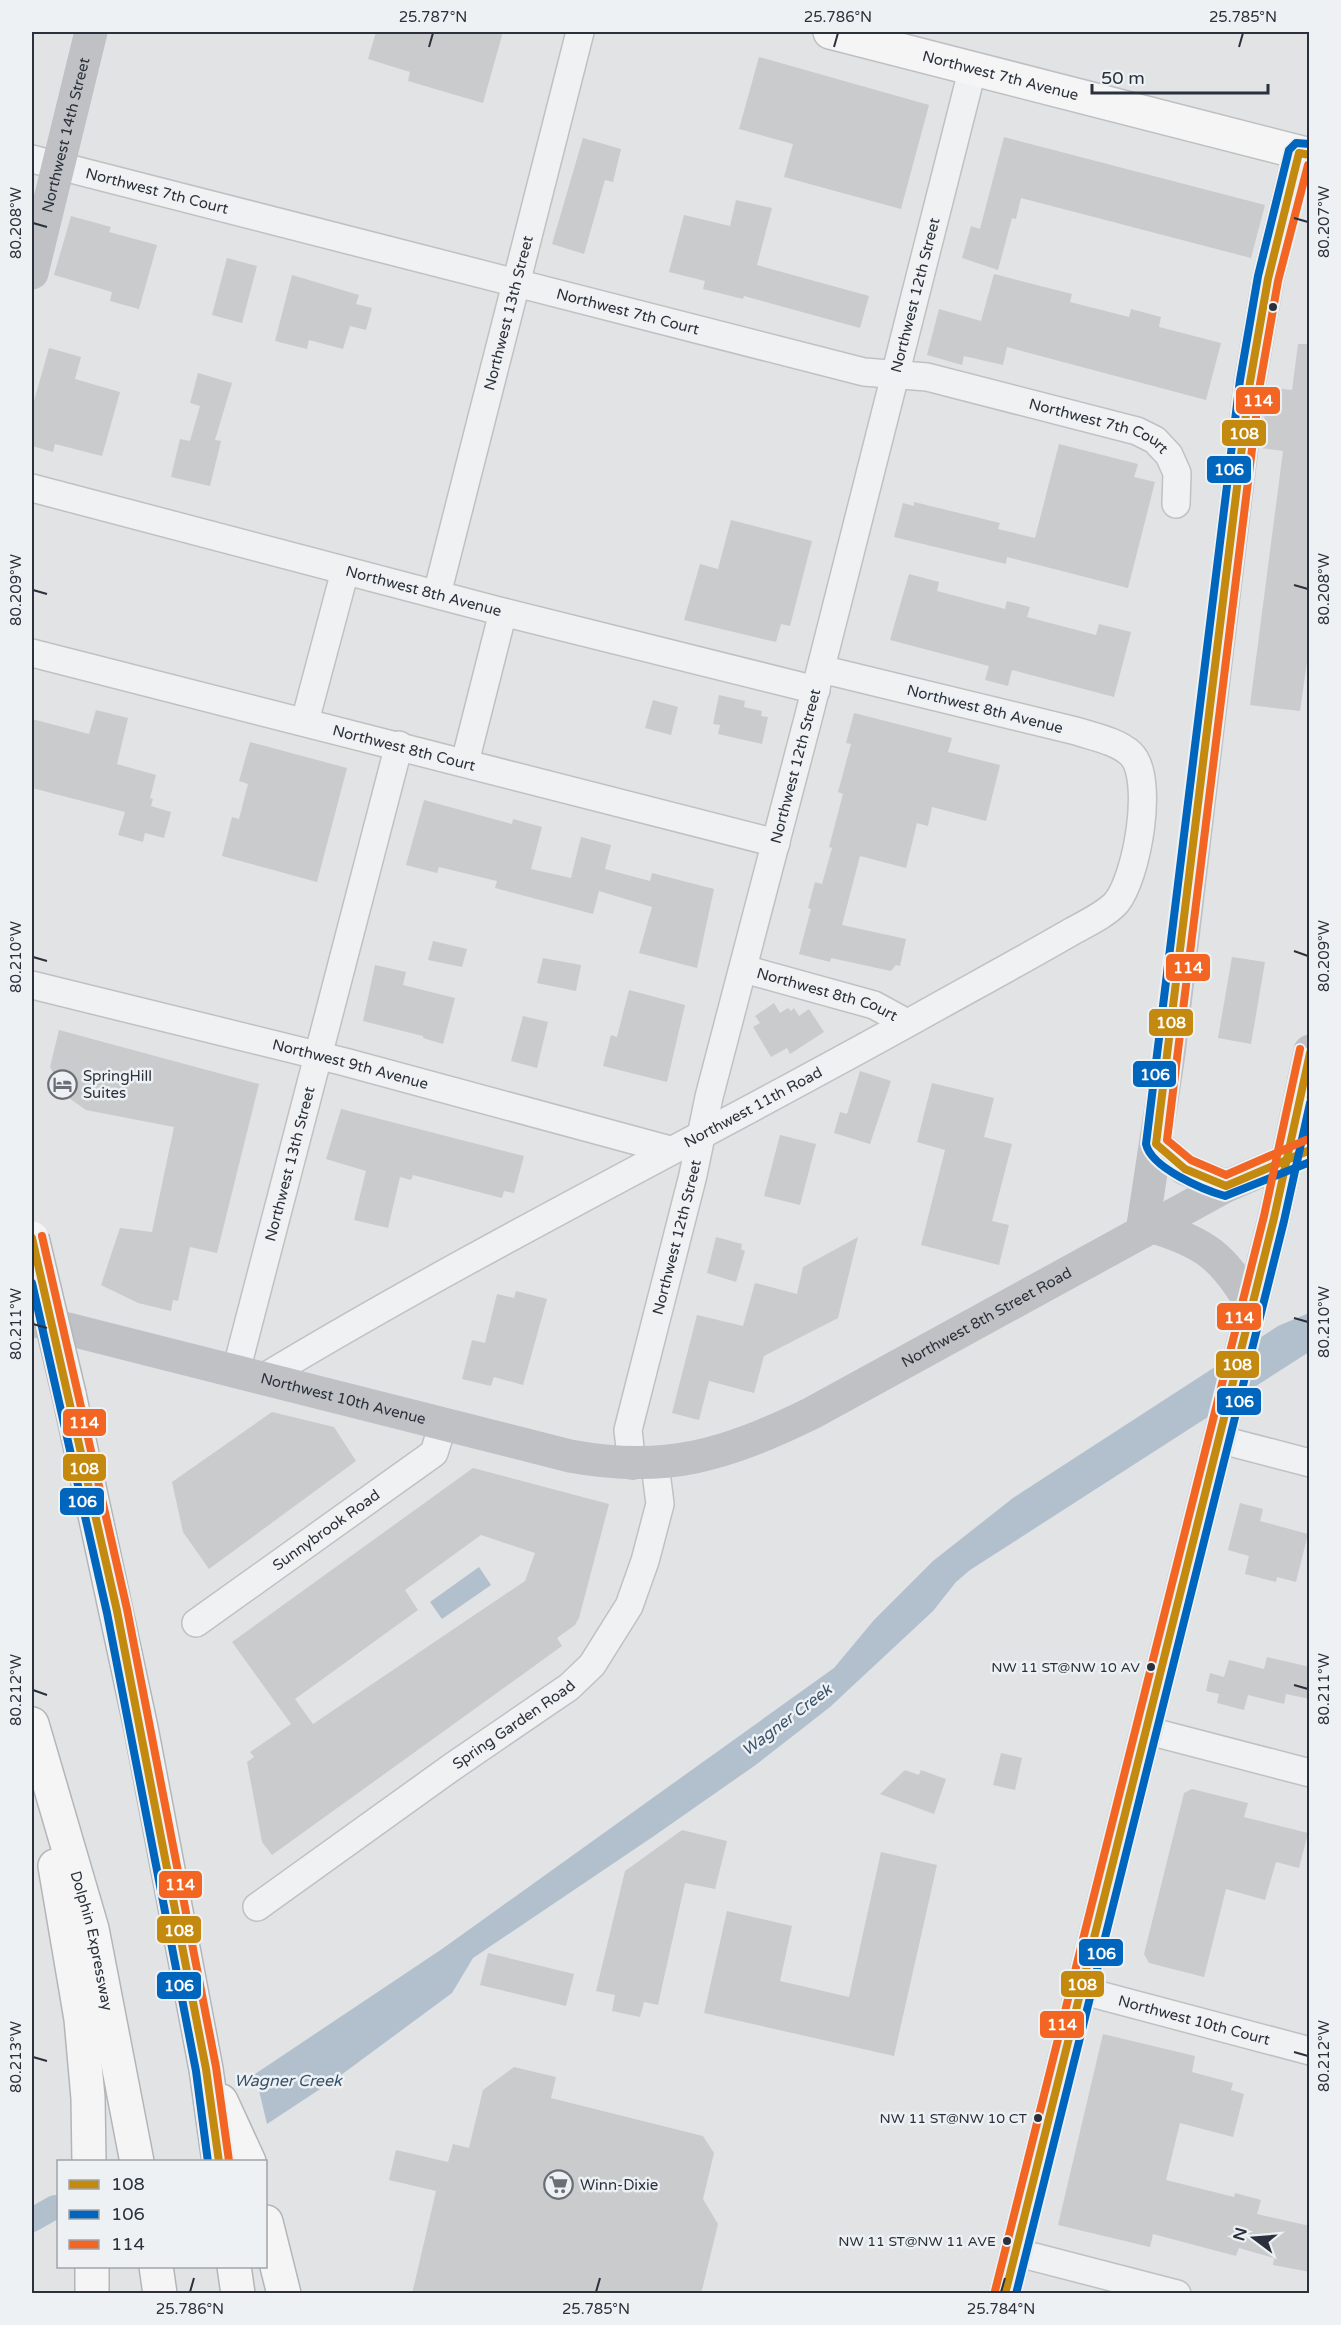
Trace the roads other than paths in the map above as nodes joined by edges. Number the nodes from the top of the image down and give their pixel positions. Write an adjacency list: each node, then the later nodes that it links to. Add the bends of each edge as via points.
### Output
1 (91, 32): 6 (street, Northwest 14th Street)
2 (580, 32): 8 (street, Northwest 13th Street)
3 (830, 32): 4 (main road, Northwest 7th Avenue)
4 (973, 68): 5 (main road, Northwest 7th Avenue); 9 (street, Northwest 12th Street)
5 (1304, 154): 28 (street, via 1268,279 1250,382)
6 (46, 162): 7 (street, Northwest 14th Street); 8 (street, Northwest 7th Court)
7 (32, 273)
8 (516, 281): 9 (street, Northwest 7th Court, via 864,372); 13 (street, Northwest 13th Street)
9 (895, 374): 11 (street, Northwest 7th Court, via 927,377 1137,431 1155,440 1169,455 1177,473); 16 (street, Northwest 12th Street)
10 (32, 488): 12 (street, Northwest 8th Avenue)
11 (1176, 504)
12 (345, 571): 13 (street, Northwest 8th Avenue); 17 (street)
13 (437, 594): 14 (street, Northwest 8th Avenue)
14 (503, 612): 16 (street, Northwest 8th Avenue); 19 (street)
15 (32, 653): 17 (street, Northwest 8th Court)
16 (818, 680): 20 (street, Northwest 8th Avenue, via 1085,734 1112,742 1130,753); 21 (street, Northwest 12th Street)
17 (305, 721): 18 (street, Northwest 8th Court)
18 (399, 745): 19 (street, Northwest 8th Court); 26 (street, Northwest 13th Street)
19 (465, 762): 21 (street, Northwest 8th Court)
20 (1140, 766): 24 (street, Northwest 11th Road, via 1142,800 1136,854 1116,903 1012,967)
21 (776, 843): 22 (street, Northwest 12th Street)
22 (744, 969): 24 (street, Northwest 8th Court, via 874,1005); 27 (street, Northwest 12th Street)
23 (32, 985): 26 (street, Northwest 9th Avenue)
24 (908, 1023): 27 (street, Northwest 11th Road)
25 (1310, 1051): 30 (street)
26 (316, 1056): 29 (street, Northwest 9th Avenue); 36 (street, Northwest 13th Street)
27 (703, 1132): 29 (street, Northwest 11th Road); 40 (street, Northwest 12th Street, via 628,1430)
28 (1156, 1143): 31 (street, via 1185,1169); 32 (street)
29 (670, 1150): 36 (street, Northwest 11th Road)
30 (1298, 1155): 31 (street, Northwest 8th Street Road); 34 (street)
31 (1226, 1186): 32 (street, Northwest 8th Street Road)
32 (1148, 1229): 34 (street, via 1187,1238 1209,1251 1236,1278); 40 (street, Northwest 8th Street Road, via 767,1435 720,1452)
33 (32, 1238): 48 (main road, bridge, via 120,1623)
34 (1252, 1305): 38 (street)
35 (32, 1320): 36 (street, Northwest 10th Avenue)
36 (249, 1375): 37 (street, Northwest 10th Avenue)
37 (443, 1424): 40 (street, Northwest 10th Avenue, via 570,1456); 41 (street, Sunnybrook Road, via 434,1453)
38 (1221, 1429): 39 (street); 43 (street)
39 (1310, 1463)
40 (644, 1464): 45 (street, Spring Garden Road, via 660,1503 643,1569 629,1606 592,1665 569,1687)
41 (196, 1623)
42 (32, 1727): 49 (main road, via 81,2019); 50 (main road, Dolphin Expressway, via 92,1929)
43 (1145, 1730): 44 (street); 46 (street)
44 (1310, 1773)
45 (256, 1907)
46 (1080, 1990): 47 (street, Northwest 10th Court); 54 (street)
47 (1310, 2051)
48 (206, 2069): 51 (main road); 52 (main road)
49 (89, 2160)
50 (137, 2160)
51 (219, 2160)
52 (248, 2160)
53 (267, 2226): 61 (main road)
54 (1016, 2252): 62 (street); 63 (street)
55 (92, 2268): 58 (main road)
56 (156, 2268): 59 (main road)
57 (234, 2268): 60 (main road)
58 (92, 2294)
59 (160, 2294)
60 (238, 2294)
61 (284, 2294)
62 (1005, 2294)
63 (1177, 2294)

